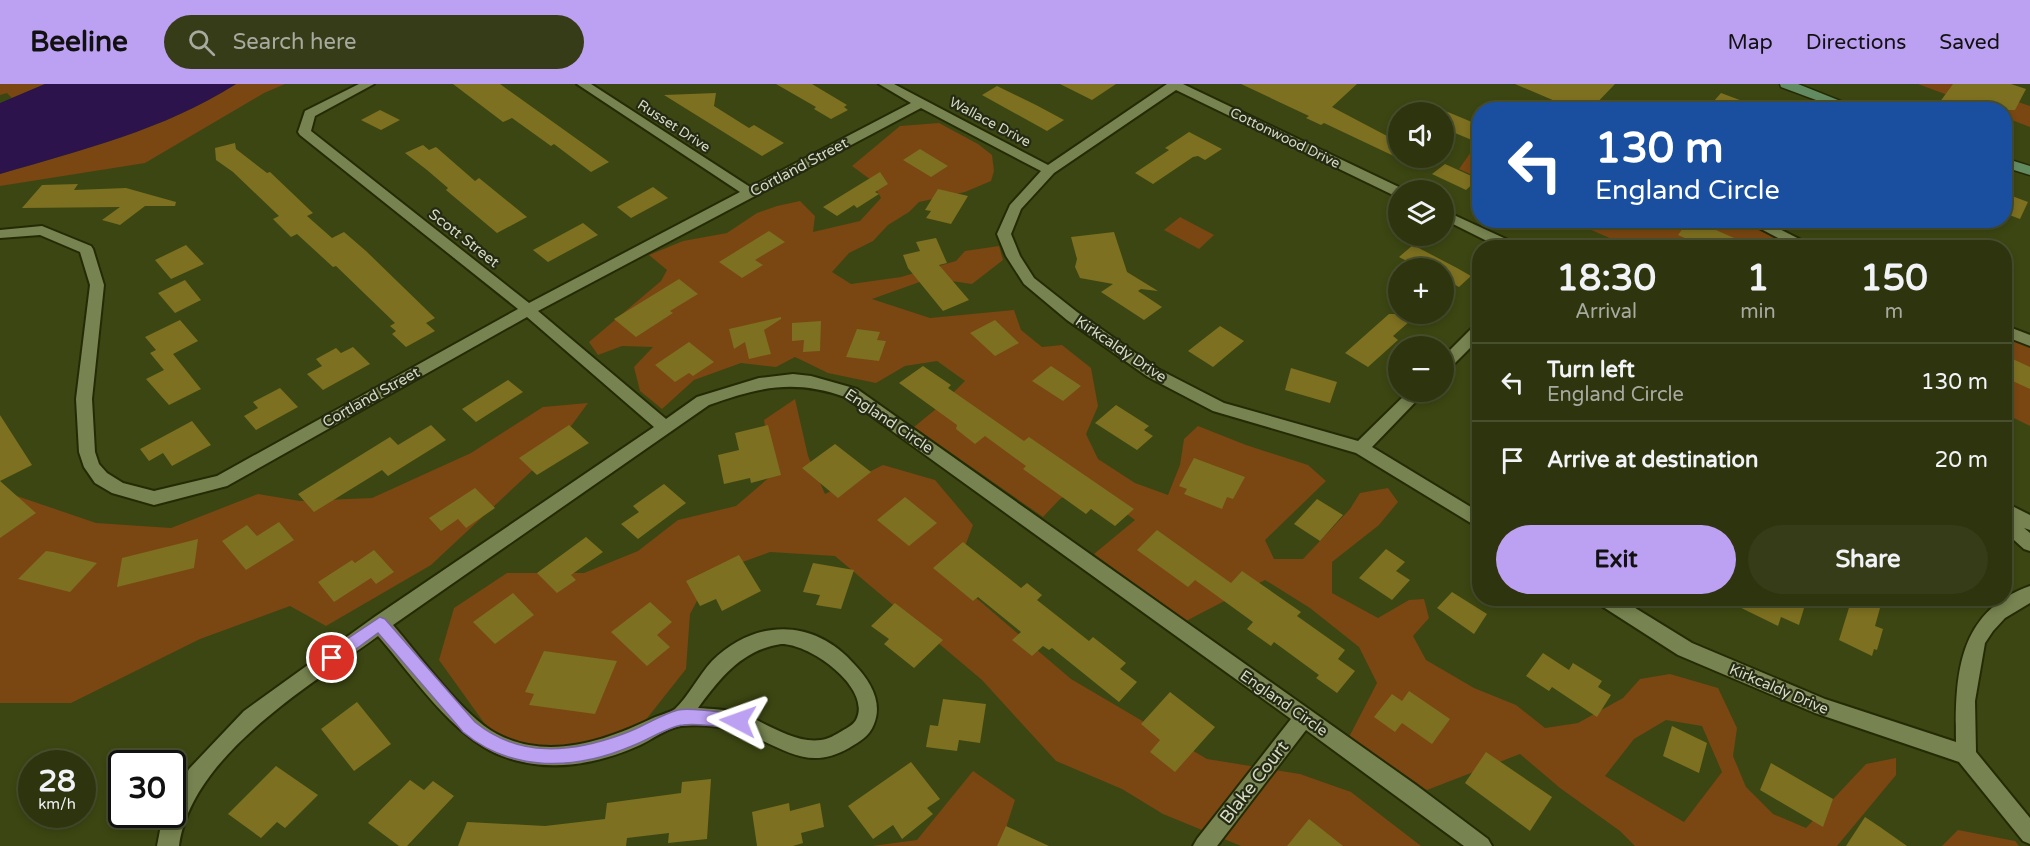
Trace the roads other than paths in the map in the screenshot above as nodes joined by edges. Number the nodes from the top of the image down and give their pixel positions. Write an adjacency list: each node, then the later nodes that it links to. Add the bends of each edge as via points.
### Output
1 (368, 84): 20 (street, Scott Street, via 309,114 304,132)
2 (583, 84): 12 (street, Russet Drive)
3 (885, 84): 7 (street, Wallace Drive)
4 (1175, 84): 9 (street, Kirkcaldy Drive); 11 (street, Cottonwood Drive)
5 (1786, 84): 6 (street)
6 (1835, 102)
7 (921, 103): 9 (street, Wallace Drive); 12 (street, Cortland Street)
8 (2012, 165): 10 (street)
9 (1049, 170): 27 (street, Kirkcaldy Drive, via 1015,208 1004,234 1012,256 1029,281 1153,374 1219,407)
10 (2030, 171)
11 (1388, 187)
12 (750, 194): 20 (street, Cortland Street)
13 (1454, 219): 15 (street)
14 (1472, 228): 18 (street)
15 (1472, 228)
16 (1767, 228): 19 (street)
17 (0, 234): 20 (street, Cortland Street, via 42,230 86,249 97,285 84,399 87,452 101,478 118,488 153,498 220,481)
18 (1497, 240)
19 (1793, 240)
20 (528, 310): 26 (street, Scott Street)
21 (2012, 333): 23 (street)
22 (1472, 337): 24 (street)
23 (2030, 341)
24 (1454, 355)
25 (1407, 402): 27 (street)
26 (665, 428): 37 (street, England Circle); 39 (street, England Circle, via 703,401 747,384 789,378 824,382 851,393)
27 (1361, 448): 29 (street, Kirkcaldy Drive)
28 (2012, 513): 30 (street)
29 (1472, 517)
30 (2030, 523)
31 (2012, 527): 32 (street)
32 (2030, 544)
33 (2030, 594): 34 (street)
34 (2012, 604)
35 (1616, 606): 40 (street, Kirkcaldy Drive, via 1696,654 1822,707)
36 (2009, 606): 40 (street, via 1986,625 1976,641 1965,700)
37 (380, 624): 38 (street, via 469,727 485,741 509,751 540,757 577,755 625,741); 42 (street, England Circle, via 251,717 226,742 196,776 171,825)
38 (680, 717): 38 (street, via 738,721 802,750 825,749 841,744 863,727 870,704 858,679 819,646 790,636 760,641 738,651 720,666)
39 (1304, 717): 43 (street, Blake Court); 44 (street, England Circle)
40 (1966, 755): 41 (street)
41 (2030, 834)
42 (168, 846)
43 (1204, 846)
44 (1481, 846)

